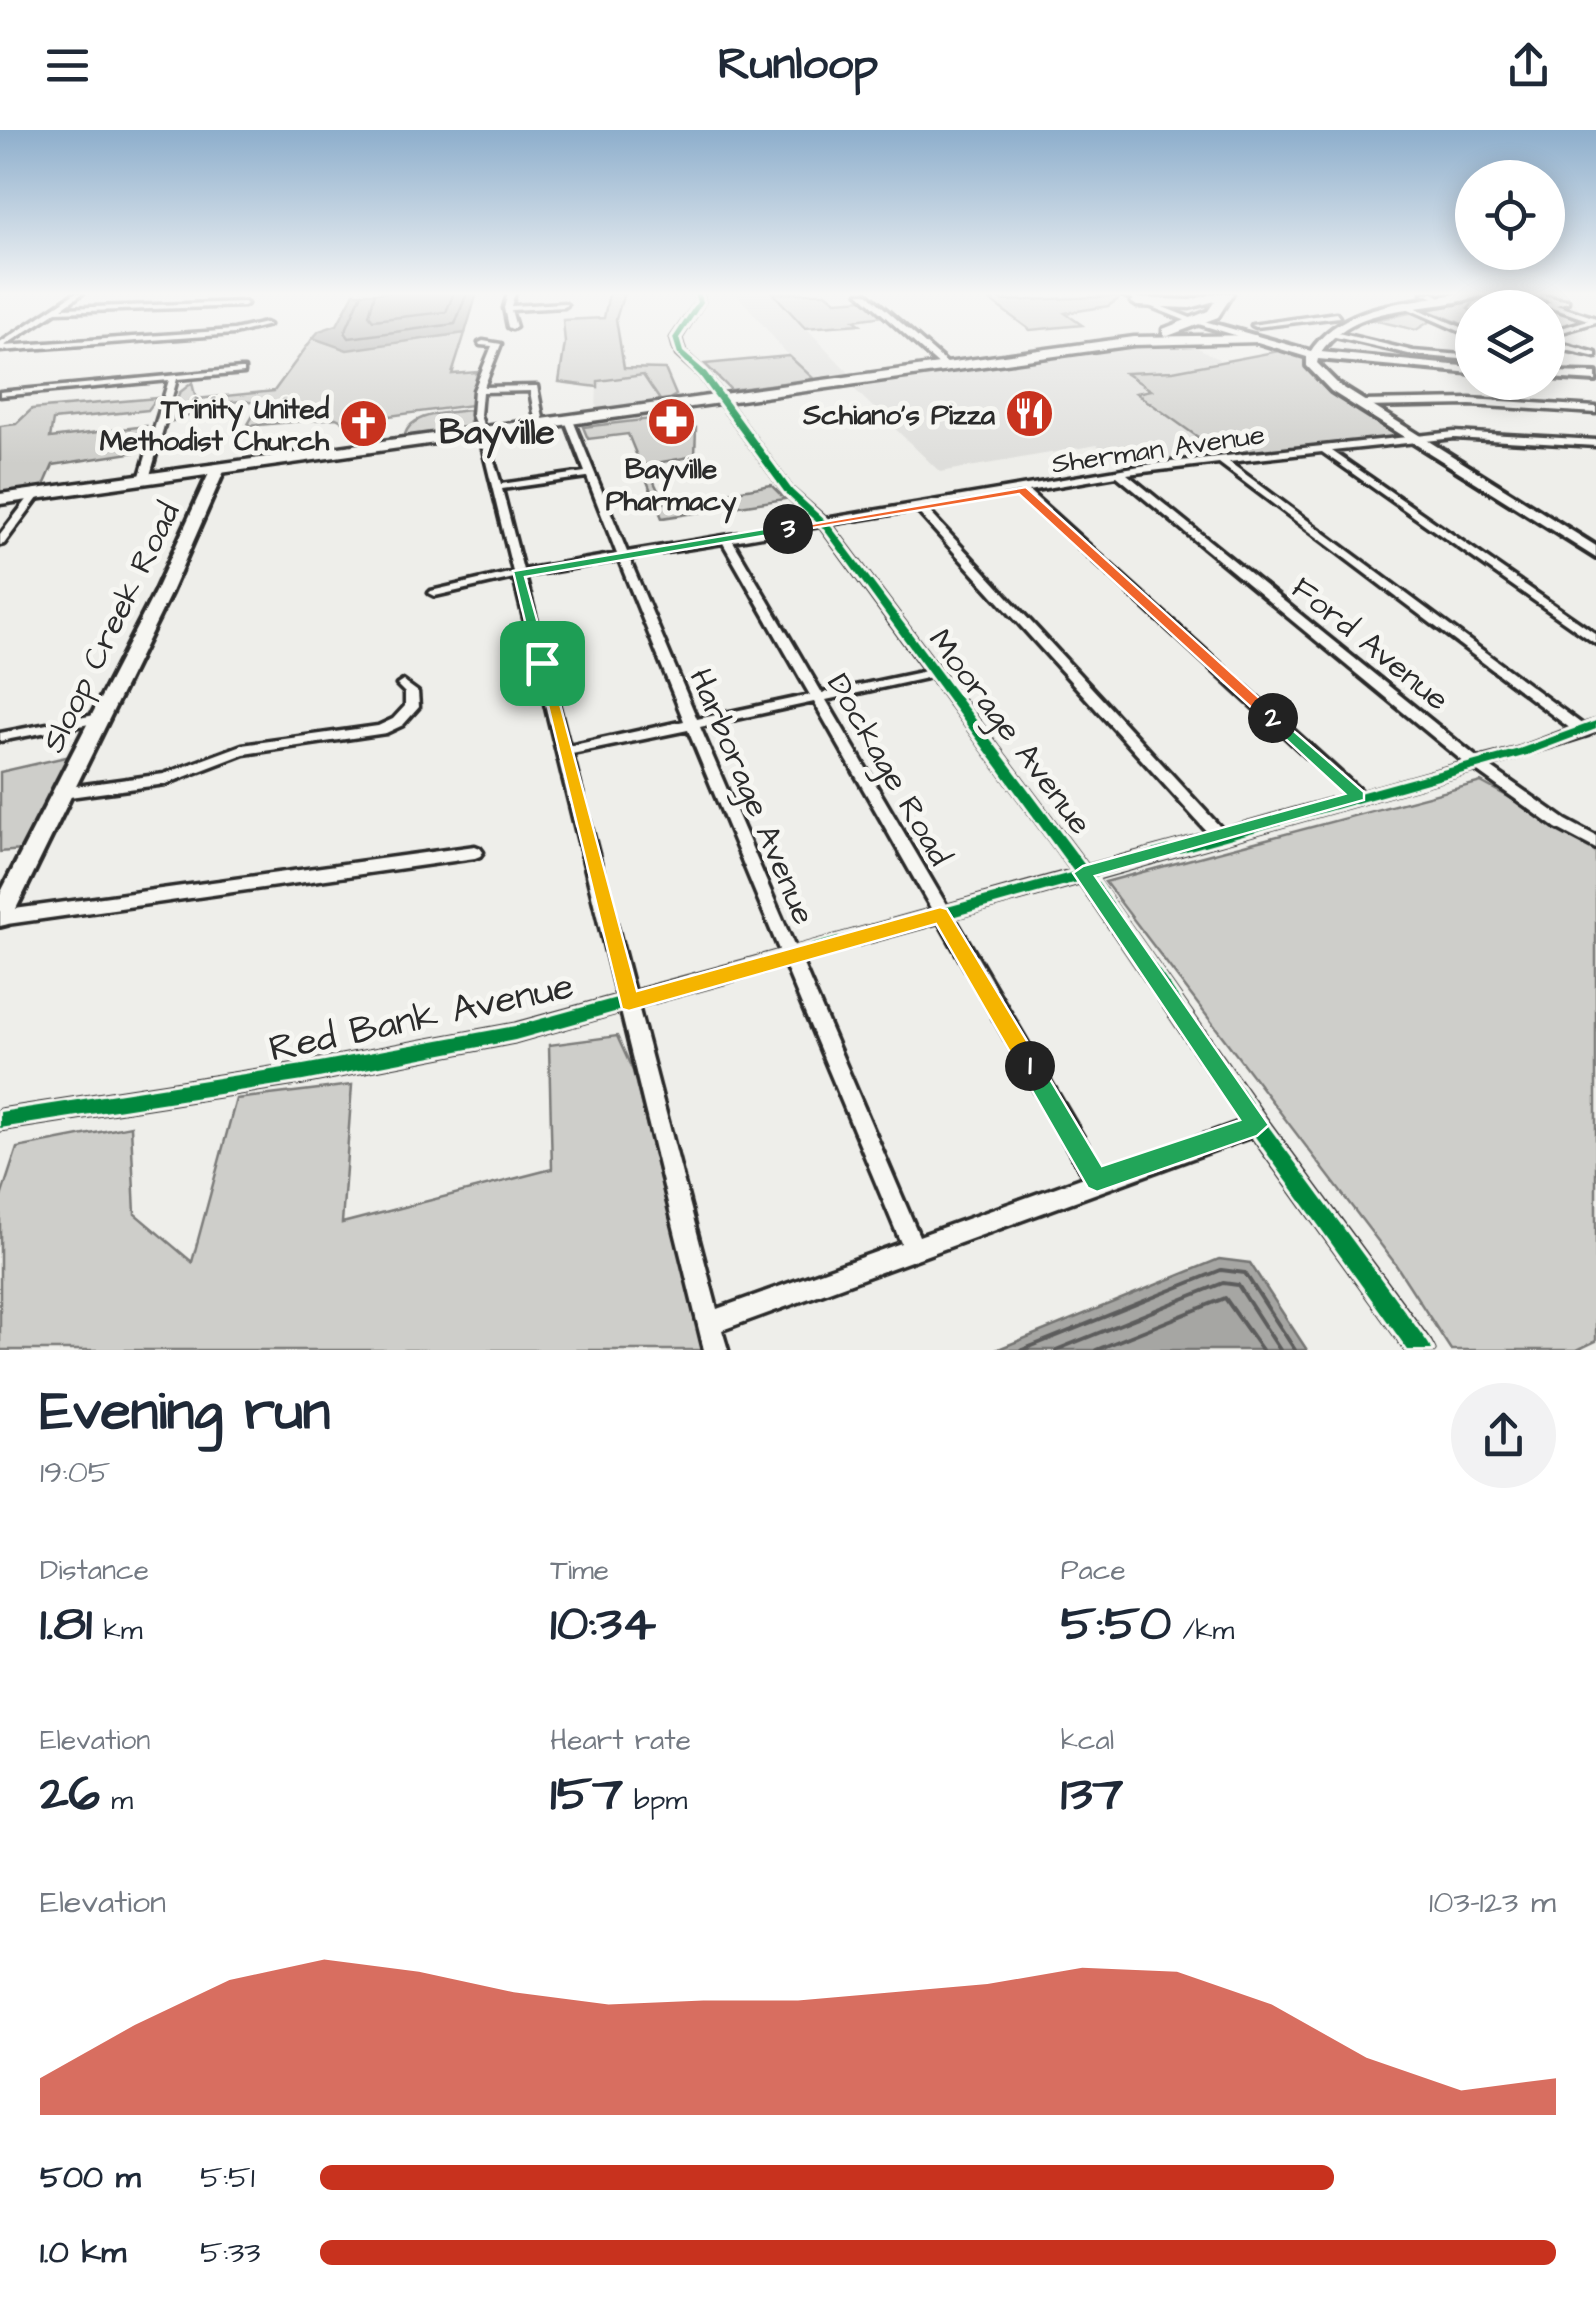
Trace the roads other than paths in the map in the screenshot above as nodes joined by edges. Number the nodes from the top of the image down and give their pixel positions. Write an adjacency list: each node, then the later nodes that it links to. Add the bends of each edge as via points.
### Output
1 (495, 350): 16 (street)
2 (679, 350): 18 (street, Moorage Avenue)
3 (926, 350): 10 (street)
4 (1069, 350): 10 (highway)
5 (1307, 350): 8 (street)
6 (1322, 350): 8 (street)
7 (1400, 350): 9 (street)
8 (1318, 356): 11 (street); 19 (street, via 1318,376)
9 (1455, 356)
10 (946, 367): 18 (highway)
11 (1455, 367)
12 (241, 371): 15 (street)
13 (1565, 375): 14 (street)
14 (1596, 377)
15 (174, 378): 17 (street); 31 (street)
16 (479, 390): 22 (street, via 534,388); 23 (street)
17 (0, 394)
18 (720, 398): 21 (highway); 37 (street, Moorage Avenue, via 789,492)
19 (1361, 404): 20 (street); 24 (street)
20 (1596, 410)
21 (569, 420): 22 (highway); 30 (street, Harborage Avenue)
22 (540, 424): 23 (highway)
23 (480, 432): 28 (highway); 32 (street)
24 (1415, 439): 25 (street, Sherman Avenue, via 1466,435); 26 (street, Sherman Avenue); 40 (street)
25 (1595, 443)
26 (1324, 449): 27 (street, Sherman Avenue); 44 (street)
27 (1222, 460): 29 (street, Sherman Avenue); 50 (street)
28 (218, 469): 31 (highway); 48 (street, Sloop Creek Road)
29 (1120, 473): 33 (street, Sherman Avenue); 53 (street, Ford Avenue)
30 (590, 474): 32 (street); 41 (street, Harborage Avenue)
31 (144, 479): 34 (highway)
32 (497, 488): 42 (street)
33 (1022, 490): 36 (street, Sherman Avenue); 55 (street)
34 (36, 494): 35 (highway); 39 (street)
35 (0, 499)
36 (919, 508): 37 (street, Sherman Avenue); 56 (street)
37 (823, 522): 38 (street, Sherman Avenue); 45 (street, Moorage Avenue)
38 (727, 540): 41 (street, Sherman Avenue); 47 (street, Dockage Road)
39 (0, 542)
40 (1596, 553)
41 (625, 557): 42 (street, Sherman Avenue); 49 (street, Harborage Avenue)
42 (518, 574): 43 (street, Sherman Avenue); 52 (street)
43 (434, 593)
44 (1596, 640)
45 (933, 672): 47 (street); 59 (street, Moorage Avenue)
46 (403, 684): 54 (street, via 412,692 412,707 381,730 242,750 166,778)
47 (818, 697): 49 (street); 60 (street, Dockage Road)
48 (100, 718): 51 (street); 54 (street, Sloop Creek Road)
49 (694, 724): 52 (street); 62 (street, Harborage Avenue)
50 (1589, 728): 53 (street, Red Bank Avenue)
51 (0, 737)
52 (566, 751): 63 (street)
53 (1476, 764): 55 (street, Red Bank Avenue); 57 (street, Ford Avenue)
54 (62, 793): 61 (street, Sloop Creek Road)
55 (1358, 796): 56 (street, Red Bank Avenue)
56 (1218, 834): 59 (street, Red Bank Avenue)
57 (1596, 843)
58 (475, 852): 61 (street)
59 (1083, 873): 60 (street, Red Bank Avenue); 65 (street, Moorage Avenue)
60 (940, 915): 62 (street, Red Bank Avenue); 66 (street, Dockage Road)
61 (0, 918)
62 (792, 958): 63 (street, Red Bank Avenue); 67 (street, Harborage Avenue)
63 (629, 1002): 64 (street, Red Bank Avenue, via 450,1047); 68 (street)
64 (0, 1120)
65 (1257, 1125): 66 (street); 70 (street, Moorage Avenue)
66 (1097, 1180): 67 (street)
67 (913, 1247): 68 (street)
68 (708, 1323): 69 (street)
69 (716, 1350)
70 (1421, 1350)

